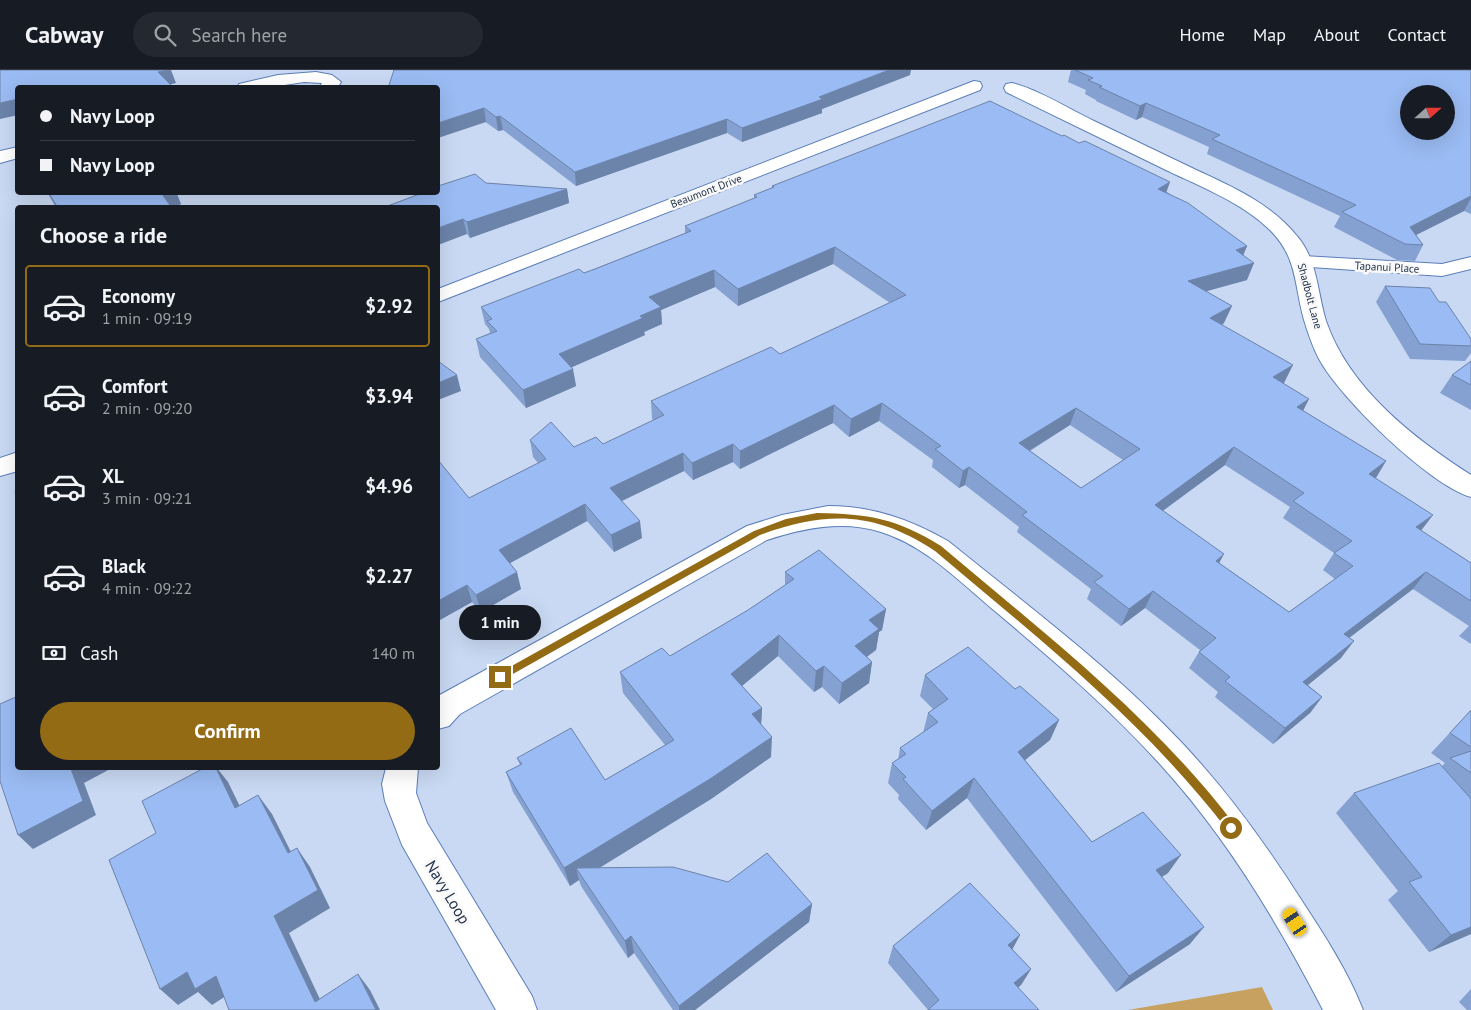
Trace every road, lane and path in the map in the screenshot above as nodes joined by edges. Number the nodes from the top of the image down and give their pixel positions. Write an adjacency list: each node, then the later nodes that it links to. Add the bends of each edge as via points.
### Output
1 (993, 83): 6 (street, Shadbolt Lane, via 1241,199 1262,212 1290,240); 8 (street, Beaumont Drive)
2 (255, 85): 3 (street, via 289,75 320,73 329,77 333,82)
3 (330, 85)
4 (15, 153): 5 (street)
5 (0, 157)
6 (1303, 262): 7 (street, Tapanui Place, via 1442,270); 11 (street, Shadbolt Lane, via 1315,320 1330,358 1389,426 1435,464)
7 (1471, 263)
8 (440, 295)
9 (15, 462): 10 (street)
10 (0, 467)
11 (1471, 488)
12 (440, 714): 15 (street, via 458,701 757,533 786,522 817,516 851,516 883,521 912,532 938,548 1105,690 1150,733 1200,787 1252,855 1306,938)
13 (401, 770): 14 (street, Navy Loop, via 402,803 414,834)
14 (518, 1010)
15 (1344, 1010)

